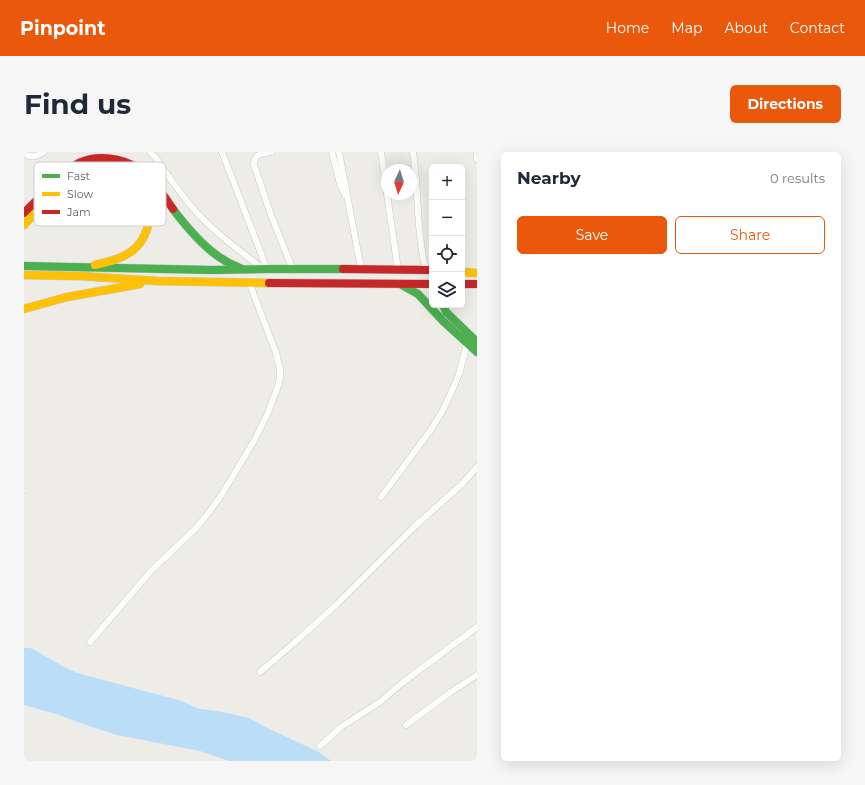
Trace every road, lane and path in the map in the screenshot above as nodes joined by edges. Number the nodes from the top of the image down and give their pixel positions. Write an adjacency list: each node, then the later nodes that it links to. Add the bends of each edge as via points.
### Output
1 (44, 152): 10 (street, via 33,157)
2 (150, 152): 14 (street)
3 (222, 152): 27 (street)
4 (272, 152): 28 (street, via 257,156 254,165)
5 (332, 152): 17 (street, via 340,184)
6 (339, 152): 17 (street)
7 (381, 152): 15 (street)
8 (414, 152): 32 (street, via 422,256)
9 (477, 152): 11 (street)
10 (24, 153)
11 (477, 159)
12 (84, 162): 13 (main road, via 104,158)
13 (125, 162)
14 (159, 162)
15 (383, 164)
16 (166, 172): 27 (street, via 185,200 201,217)
17 (348, 197): 29 (street)
18 (166, 199): 27 (main road, via 203,245 217,257 230,265)
19 (388, 200): 31 (street)
20 (34, 203): 21 (main road)
21 (24, 213)
22 (34, 215): 23 (main road)
23 (24, 225)
24 (148, 226): 26 (main road, via 141,242 125,255)
25 (24, 266): 26 (main road)
26 (83, 267): 27 (main road)
27 (262, 269): 28 (main road)
28 (293, 270): 29 (main road)
29 (361, 270): 30 (main road)
30 (373, 270): 31 (main road); 38 (main road)
31 (398, 270): 32 (main road)
32 (429, 270)
33 (465, 272): 34 (main road)
34 (477, 272)
35 (24, 274): 36 (main road)
36 (158, 281): 37 (main road); 44 (main road, via 73,296)
37 (249, 282): 38 (main road); 52 (street, via 280,369 278,386 268,413 254,441 210,512 151,571)
38 (373, 284): 39 (main road)
39 (401, 284): 40 (main road); 45 (main road, via 418,294)
40 (429, 284)
41 (465, 284): 42 (main road)
42 (477, 284)
43 (444, 308): 45 (main road)
44 (24, 309)
45 (462, 334): 46 (main road); 47 (main road)
46 (477, 342)
47 (467, 343): 48 (main road); 50 (street, via 455,384 443,410)
48 (477, 352)
49 (477, 467): 53 (street, via 336,605)
50 (381, 497)
51 (477, 627): 56 (street, via 380,702 341,727)
52 (90, 642)
53 (260, 672)
54 (477, 675): 55 (street)
55 (406, 725)
56 (320, 746)

